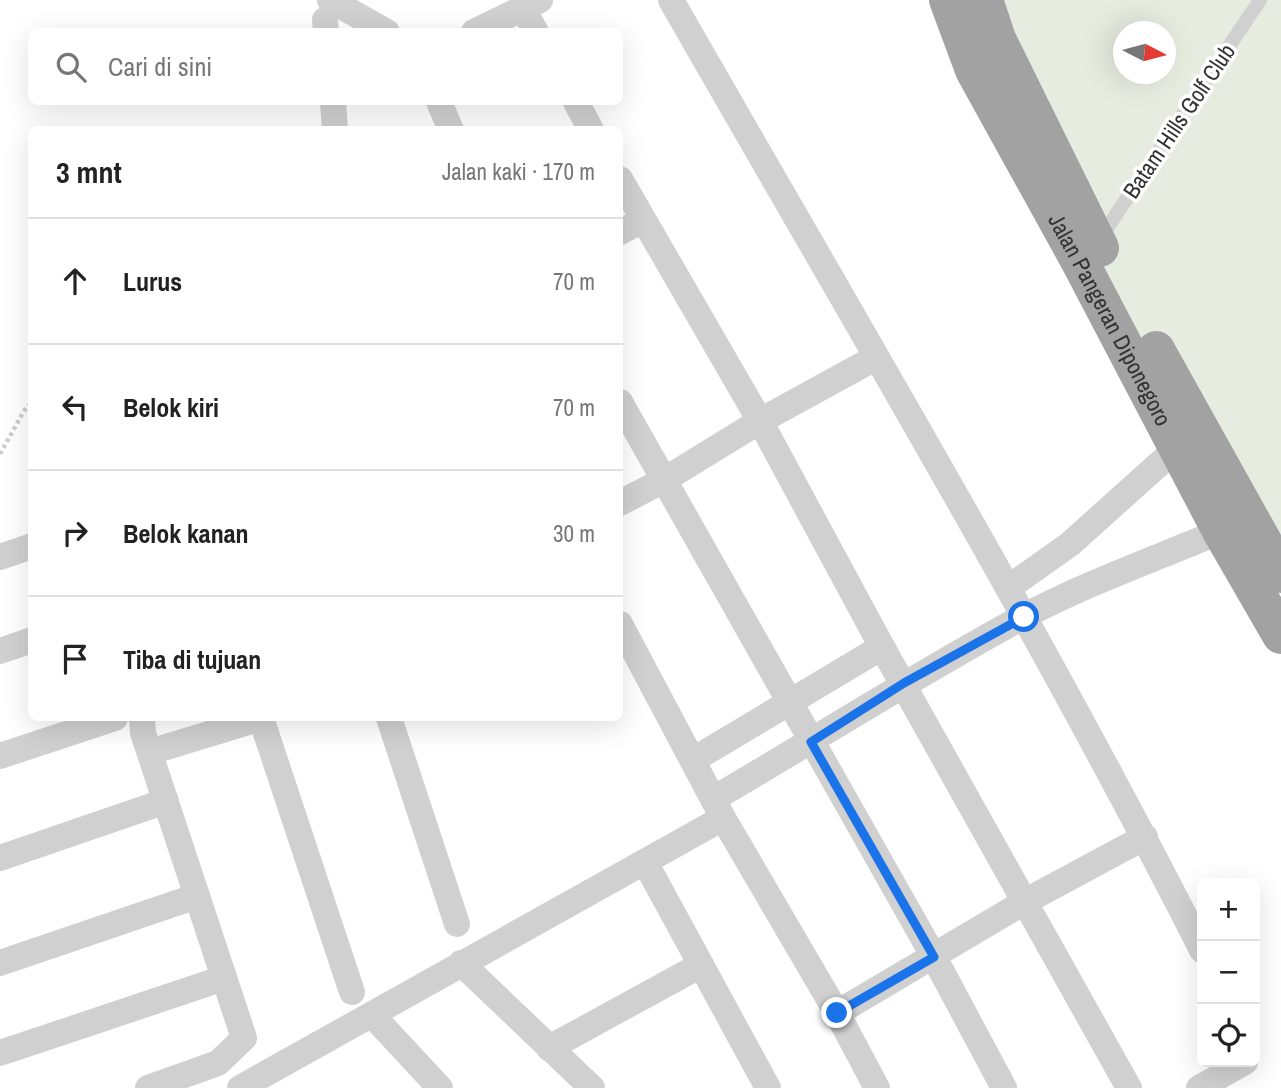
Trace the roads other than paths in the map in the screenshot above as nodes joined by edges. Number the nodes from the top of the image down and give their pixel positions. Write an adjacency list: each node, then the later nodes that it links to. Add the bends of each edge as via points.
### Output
1 (670, 0): 19 (street)
2 (948, 0): 22 (highway, Jalan Pangeran Diponegoro, via 974,71)
3 (984, 0): 18 (highway, Jalan Pangeran Diponegoro, via 998,39)
4 (1260, 0): 18 (lane, Batam Hills Golf Club)
5 (531, 4): 8 (street); 9 (street)
6 (327, 17): 7 (street)
7 (371, 28)
8 (482, 28)
9 (535, 28)
10 (333, 105): 13 (street)
11 (440, 105): 14 (street)
12 (578, 105): 15 (street)
13 (335, 126)
14 (449, 126)
15 (589, 126)
16 (623, 192): 17 (street)
17 (631, 226): 21 (street)
18 (1097, 243): 28 (highway, Jalan Pangeran Diponegoro)
19 (875, 358): 21 (street); 29 (street)
20 (623, 407): 23 (street)
21 (760, 421): 23 (street); 34 (street)
22 (1178, 447): 25 (highway, Jalan Pangeran Diponegoro); 29 (street, via 1070,544)
23 (664, 480): 24 (street); 37 (street)
24 (623, 501)
25 (1221, 531): 30 (street); 32 (highway, Jalan Pangeran Diponegoro)
26 (28, 547): 27 (street)
27 (0, 557)
28 (1281, 574)
29 (1008, 588): 30 (street)
30 (1024, 617): 36 (street); 49 (street)
31 (623, 630): 46 (street)
32 (1281, 635)
33 (28, 641): 35 (street)
34 (883, 647): 36 (street); 37 (street)
35 (0, 651)
36 (904, 683): 43 (street); 53 (street)
37 (790, 703): 43 (street); 46 (street)
38 (107, 721): 45 (street)
39 (142, 721): 44 (street)
40 (252, 721): 44 (street)
41 (263, 721): 61 (street)
42 (390, 721): 54 (street)
43 (811, 742): 48 (street); 56 (street)
44 (150, 752): 47 (street)
45 (0, 756)
46 (693, 760): 48 (street)
47 (166, 801): 50 (street); 52 (street)
48 (718, 808): 51 (street); 62 (street)
49 (1145, 838): 53 (street); 55 (street)
50 (0, 858)
51 (645, 862): 58 (street); 59 (street)
52 (197, 897): 57 (street); 60 (street)
53 (1026, 901): 56 (street); 74 (street)
54 (457, 924)
55 (1197, 941)
56 (934, 957): 62 (street); 73 (street)
57 (0, 963)
58 (461, 963): 63 (street); 64 (street)
59 (701, 965): 64 (street); 71 (street)
60 (224, 978): 65 (street); 67 (street, via 244,1038 218,1063)
61 (352, 992)
62 (837, 1013): 72 (street)
63 (373, 1016): 68 (street); 69 (street)
64 (549, 1048): 70 (street)
65 (0, 1053)
66 (1236, 1067): 75 (street)
67 (148, 1088)
68 (240, 1088)
69 (440, 1088)
70 (592, 1088)
71 (768, 1088)
72 (877, 1088)
73 (1004, 1088)
74 (1129, 1088)
75 (1199, 1088)

